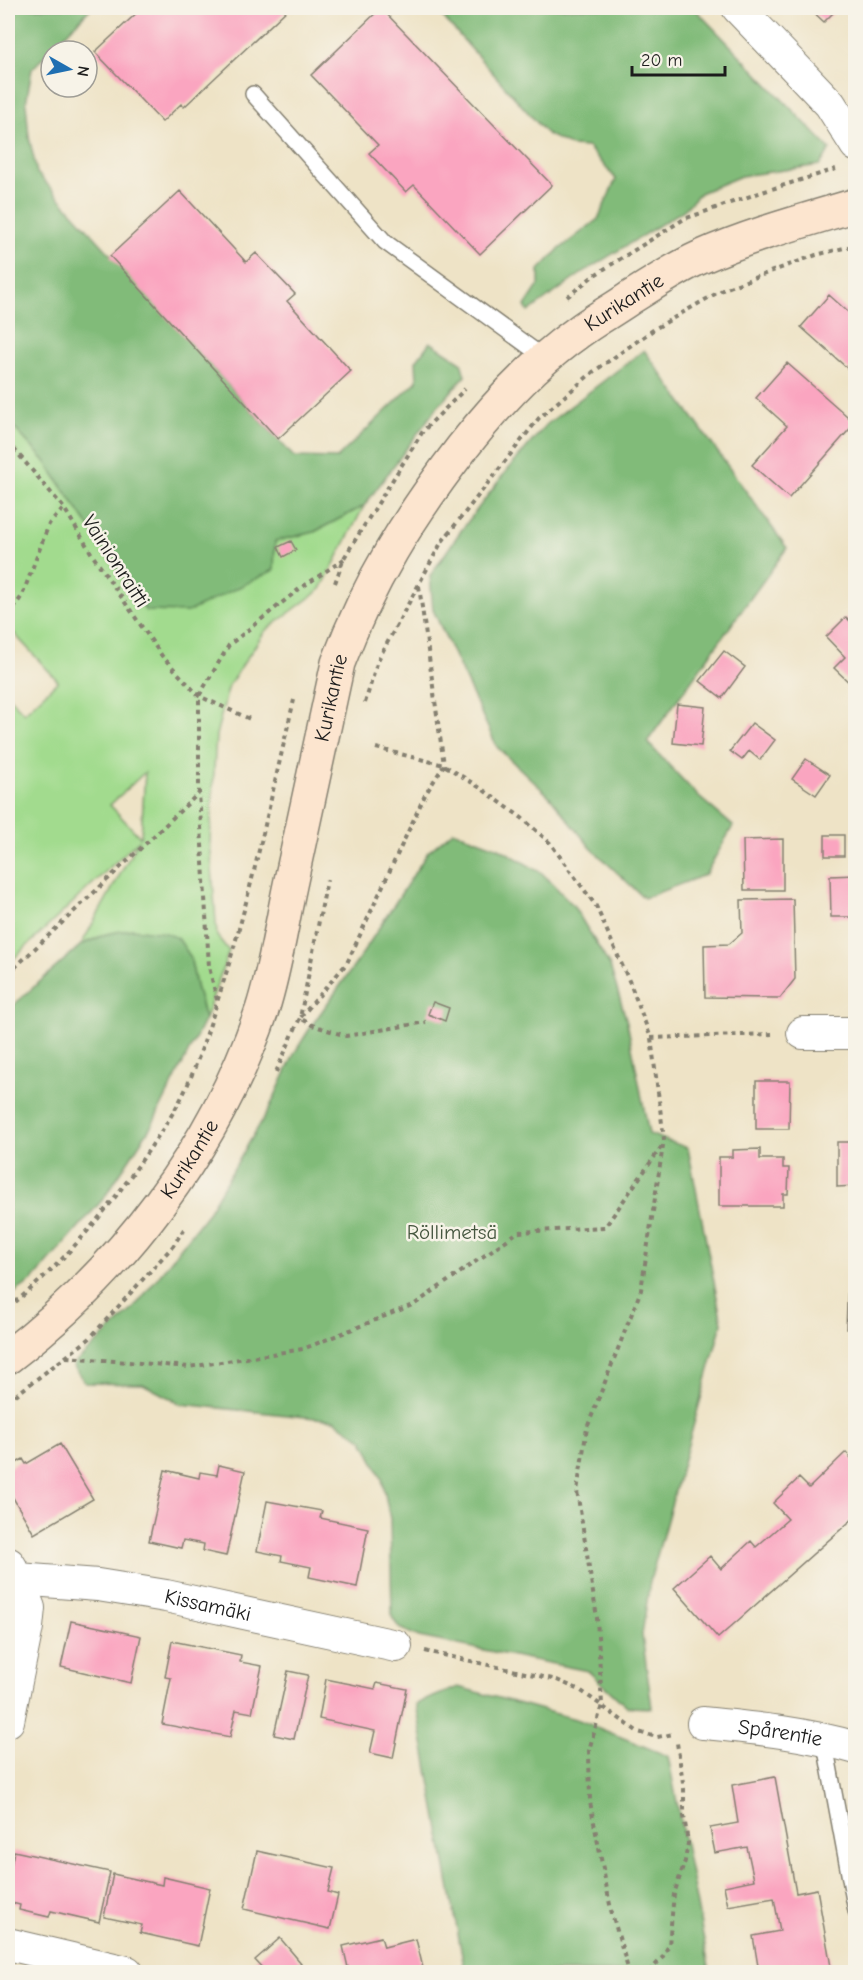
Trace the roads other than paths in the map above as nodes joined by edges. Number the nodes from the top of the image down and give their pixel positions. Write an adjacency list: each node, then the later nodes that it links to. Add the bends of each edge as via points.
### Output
1 (738, 8): 3 (street, via 830,104)
2 (254, 94): 5 (lane, via 385,242)
3 (849, 156)
4 (855, 205): 5 (main road, Kurikantie, via 699,258 576,333)
5 (546, 358): 8 (main road, Kurikantie, via 494,408 419,506 355,618 338,663 262,1009 202,1139 149,1219 117,1257)
6 (803, 1033): 7 (street)
7 (855, 1033)
8 (8, 1357)
9 (13, 1570): 10 (street, Kissamäki, via 166,1596); 11 (street, via 29,1608)
10 (396, 1646)
11 (8, 1721)
12 (689, 1729): 13 (street, Spårentie, via 774,1730)
13 (824, 1739): 14 (street, Spårentie); 15 (lane)
14 (855, 1748)
15 (855, 1911)
16 (8, 1944): 17 (street)
17 (127, 1972)

